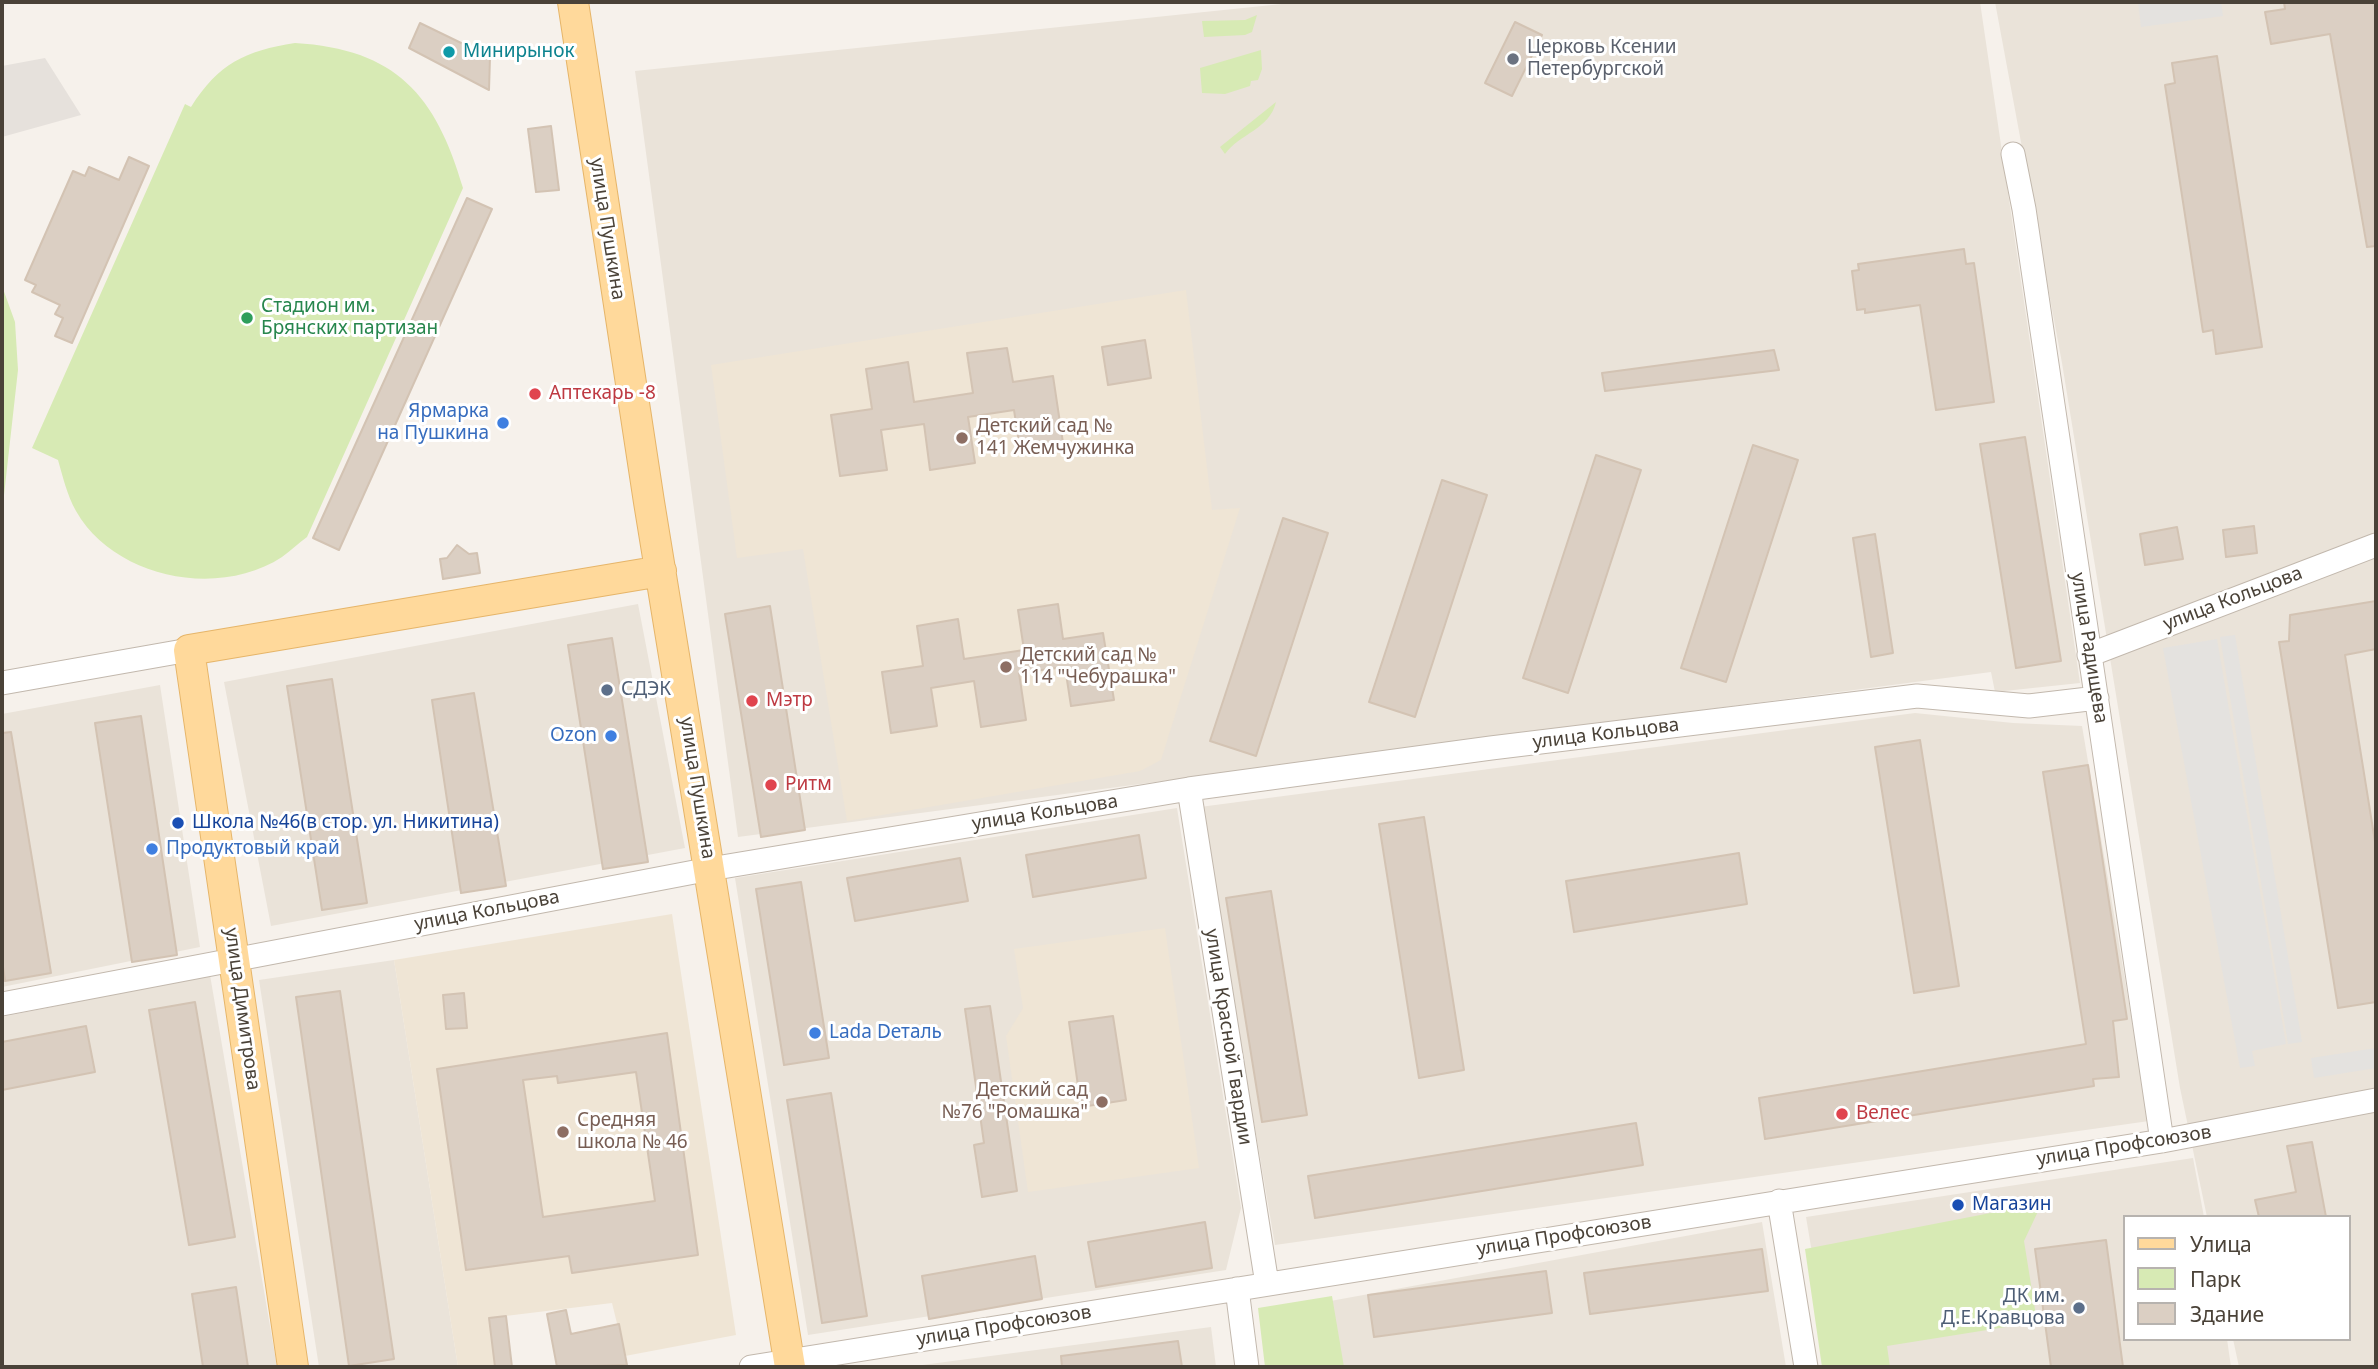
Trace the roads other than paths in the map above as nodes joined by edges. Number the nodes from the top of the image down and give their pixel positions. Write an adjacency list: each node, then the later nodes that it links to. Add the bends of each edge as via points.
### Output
1 (573, 2): 4 (main road, улица Пушкина)
2 (2013, 154): 6 (street, улица Радищева)
3 (2376, 545): 6 (street, улица Кольцова)
4 (661, 571): 5 (main road); 10 (main road, улица Пушкина)
5 (189, 650): 7 (street); 11 (main road, улица Димитрова)
6 (2090, 655): 8 (street, улица Радищева)
7 (2, 683)
8 (2097, 698): 9 (street, улица Кольцова, via 2029,706 1917,696); 14 (street, улица Радищева)
9 (1189, 789): 10 (street, улица Кольцова); 16 (street, улица Красной Гвардии)
10 (710, 869): 11 (street, улица Кольцова); 18 (main road, улица Пушкина)
11 (235, 959): 12 (street, улица Кольцова); 19 (main road, улица Димитрова)
12 (2, 1004)
13 (2376, 1100): 14 (street, улица Профсоюзов)
14 (2162, 1142): 15 (street, улица Профсоюзов)
15 (1779, 1201): 16 (street, улица Профсоюзов); 22 (street)
16 (1267, 1284): 17 (street, улица Профсоюзов)
17 (1237, 1289): 18 (street, улица Профсоюзов); 21 (street)
18 (790, 1364): 20 (street, улица Профсоюзов)
19 (293, 1367)
20 (751, 1367)
21 (1247, 1367)
22 (1806, 1367)

